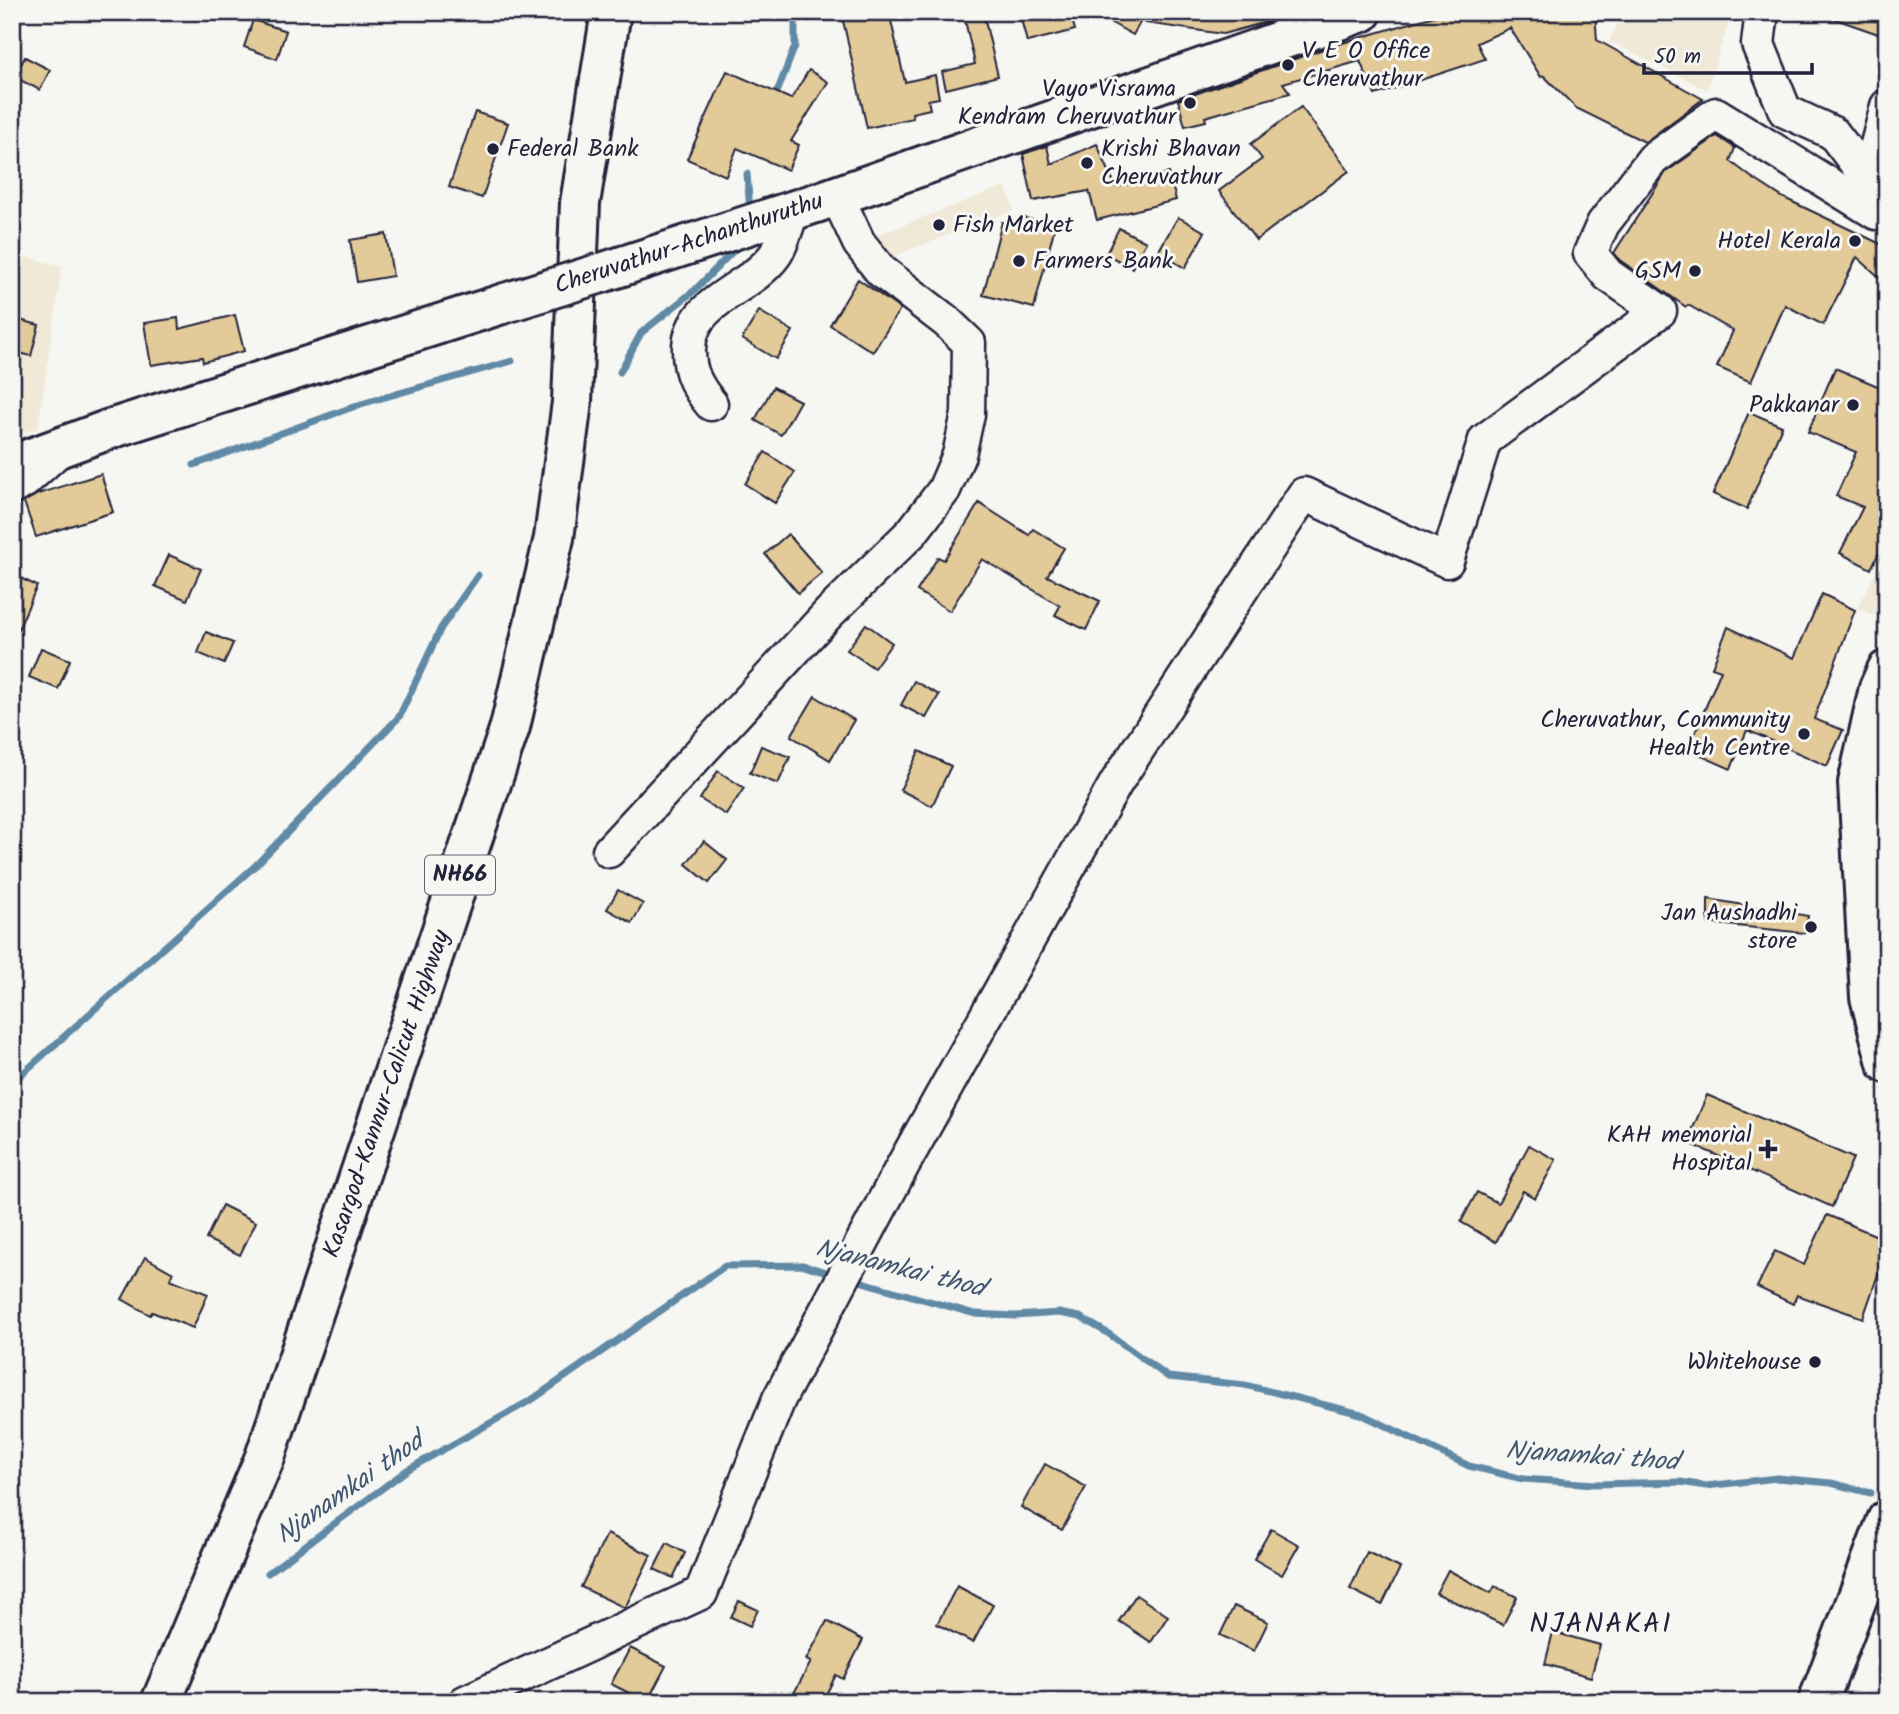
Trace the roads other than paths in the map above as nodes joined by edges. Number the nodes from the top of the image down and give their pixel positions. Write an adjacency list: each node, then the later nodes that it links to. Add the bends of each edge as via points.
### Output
1 (611, 12): 20 (main road, Kasargod-Kannur-Calicut Highway / NH66, via 580,203 572,402 554,538 510,727 265,1457)
2 (1286, 12): 5 (street)
3 (1362, 12): 5 (main road, Cheruvathur-Achanthuruthu)
4 (1762, 12): 7 (street, via 1758,44 1785,111 1833,133)
5 (1321, 27): 8 (main road, Cheruvathur-Achanthuruthu)
6 (1887, 106): 7 (street)
7 (1868, 179): 10 (street, via 1870,199)
8 (837, 196): 9 (main road, Cheruvathur-Achanthuruthu); 17 (street, via 859,243 881,271 969,343 968,414 959,455 944,490 912,532 829,613)
9 (789, 212): 11 (street, via 775,255 697,318 688,340 696,386); 12 (main road, Cheruvathur-Achanthuruthu, bridge)
10 (1881, 221): 21 (street, via 1717,114 1653,159 1603,224 1590,253 1608,275 1660,312 1485,440 1447,561 1304,494 1116,783 903,1165 779,1399 701,1593)
11 (711, 404)
12 (65, 445): 13 (street); 14 (main road, Cheruvathur-Achanthuruthu); 15 (street)
13 (12, 453)
14 (12, 465)
15 (12, 488)
16 (1887, 670): 18 (main road, via 1858,783 1870,997)
17 (609, 850)
18 (1887, 1063)
19 (1887, 1520): 22 (main road)
20 (161, 1702)
21 (466, 1702)
22 (1818, 1702)

